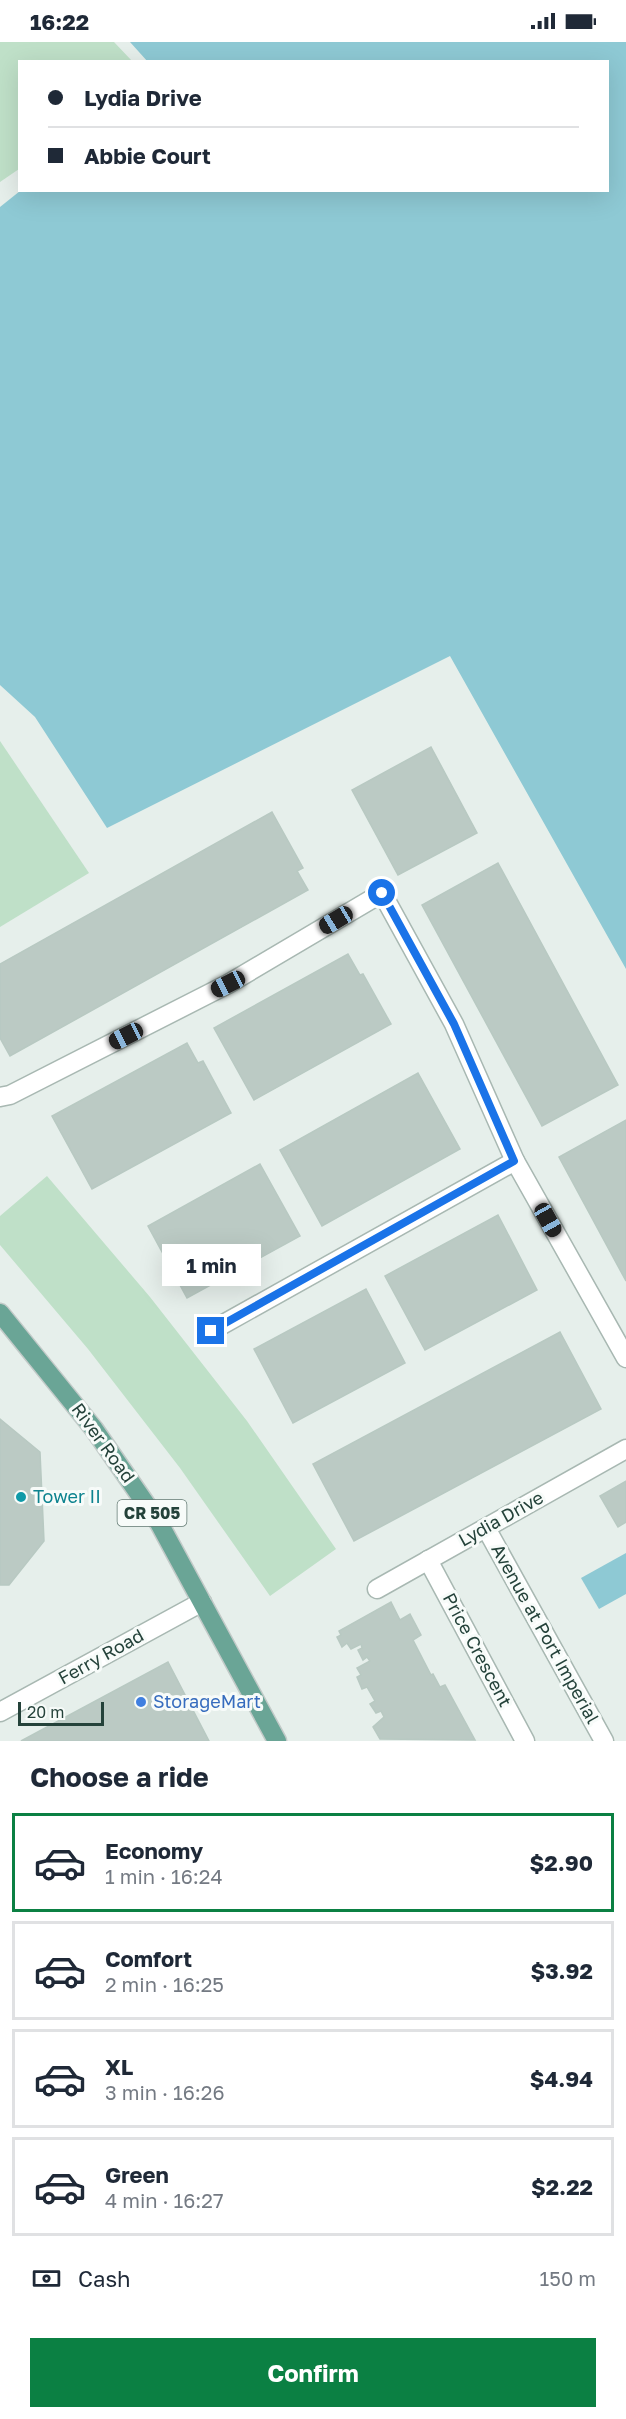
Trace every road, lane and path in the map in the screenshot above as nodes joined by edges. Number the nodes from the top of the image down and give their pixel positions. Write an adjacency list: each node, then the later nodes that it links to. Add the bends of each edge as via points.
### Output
1 (3, 1093): 2 (street, via 228,984 382,893 454,1024)
2 (514, 1161): 4 (street); 5 (street)
3 (0, 1313): 10 (main road, River Road / CR 505, via 101,1438 159,1523)
4 (211, 1331)
5 (626, 1358)
6 (626, 1449): 7 (street, Lydia Drive)
7 (486, 1527): 8 (street, Lydia Drive); 14 (street, Avenue at Port Imperial)
8 (429, 1560): 9 (street, Lydia Drive); 13 (street, Price Crescent)
9 (377, 1589)
10 (202, 1602): 11 (street, Ferry Road); 12 (main road, River Road / CR 505)
11 (0, 1712)
12 (277, 1741)
13 (525, 1741)
14 (604, 1741)

